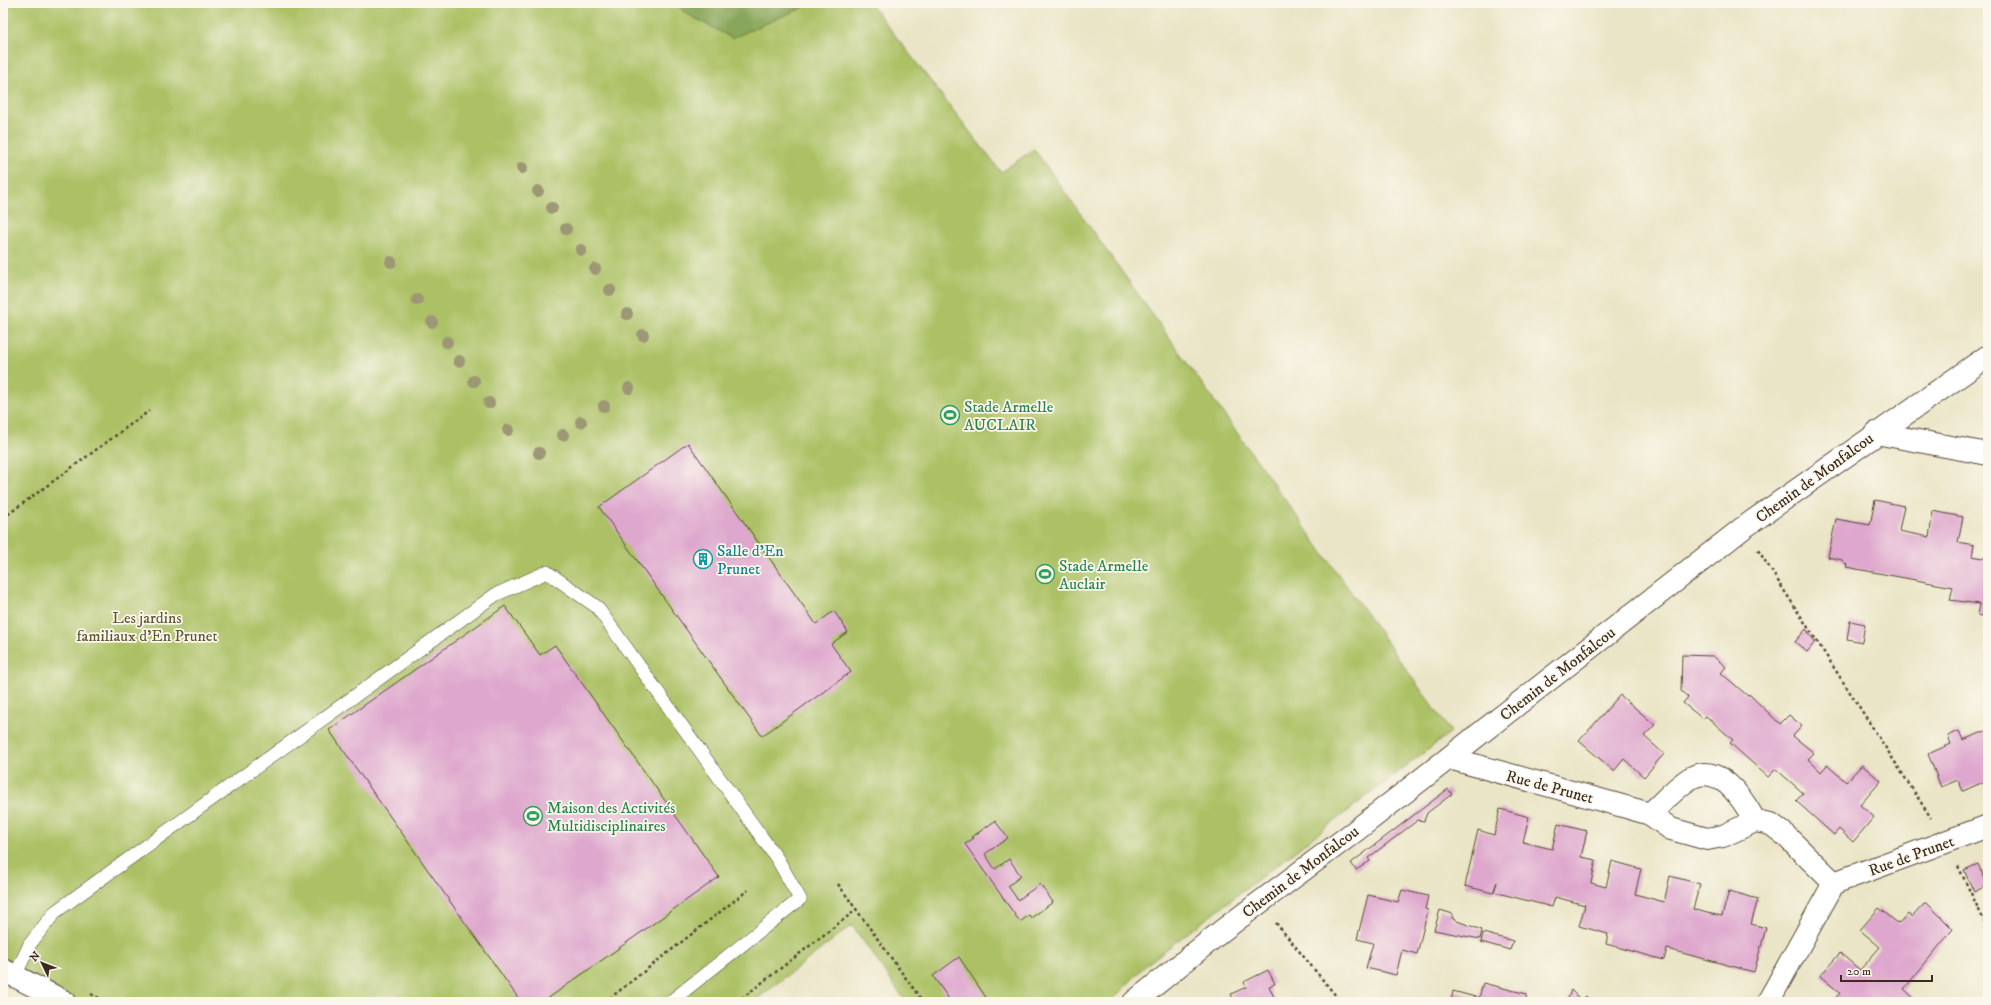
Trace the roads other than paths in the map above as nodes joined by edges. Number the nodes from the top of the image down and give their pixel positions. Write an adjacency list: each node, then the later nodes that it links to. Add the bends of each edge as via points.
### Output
1 (1988, 356): 2 (street, Chemin de Monfalcou)
2 (1876, 433): 3 (street); 4 (street, Chemin de Monfalcou, via 1743,528)
3 (1988, 454)
4 (1449, 758): 5 (street, Rue de Prunet); 12 (street, Chemin de Monfalcou, via 1222,930)
5 (1650, 814): 6 (street, Rue de Prunet, via 1671,829 1707,839 1723,836); 6 (street, via 1679,786 1690,778 1703,774 1714,775 1732,787)
6 (1756, 821): 8 (street, via 1771,824 1784,834)
7 (1988, 826): 8 (street, Rue de Prunet)
8 (1834, 883): 13 (street)
9 (9, 973): 10 (street); 11 (lane, via 55,912 495,595 547,572 597,607 778,860 800,898)
10 (65, 1002)
11 (670, 1002)
12 (1134, 1002)
13 (1768, 1002)

